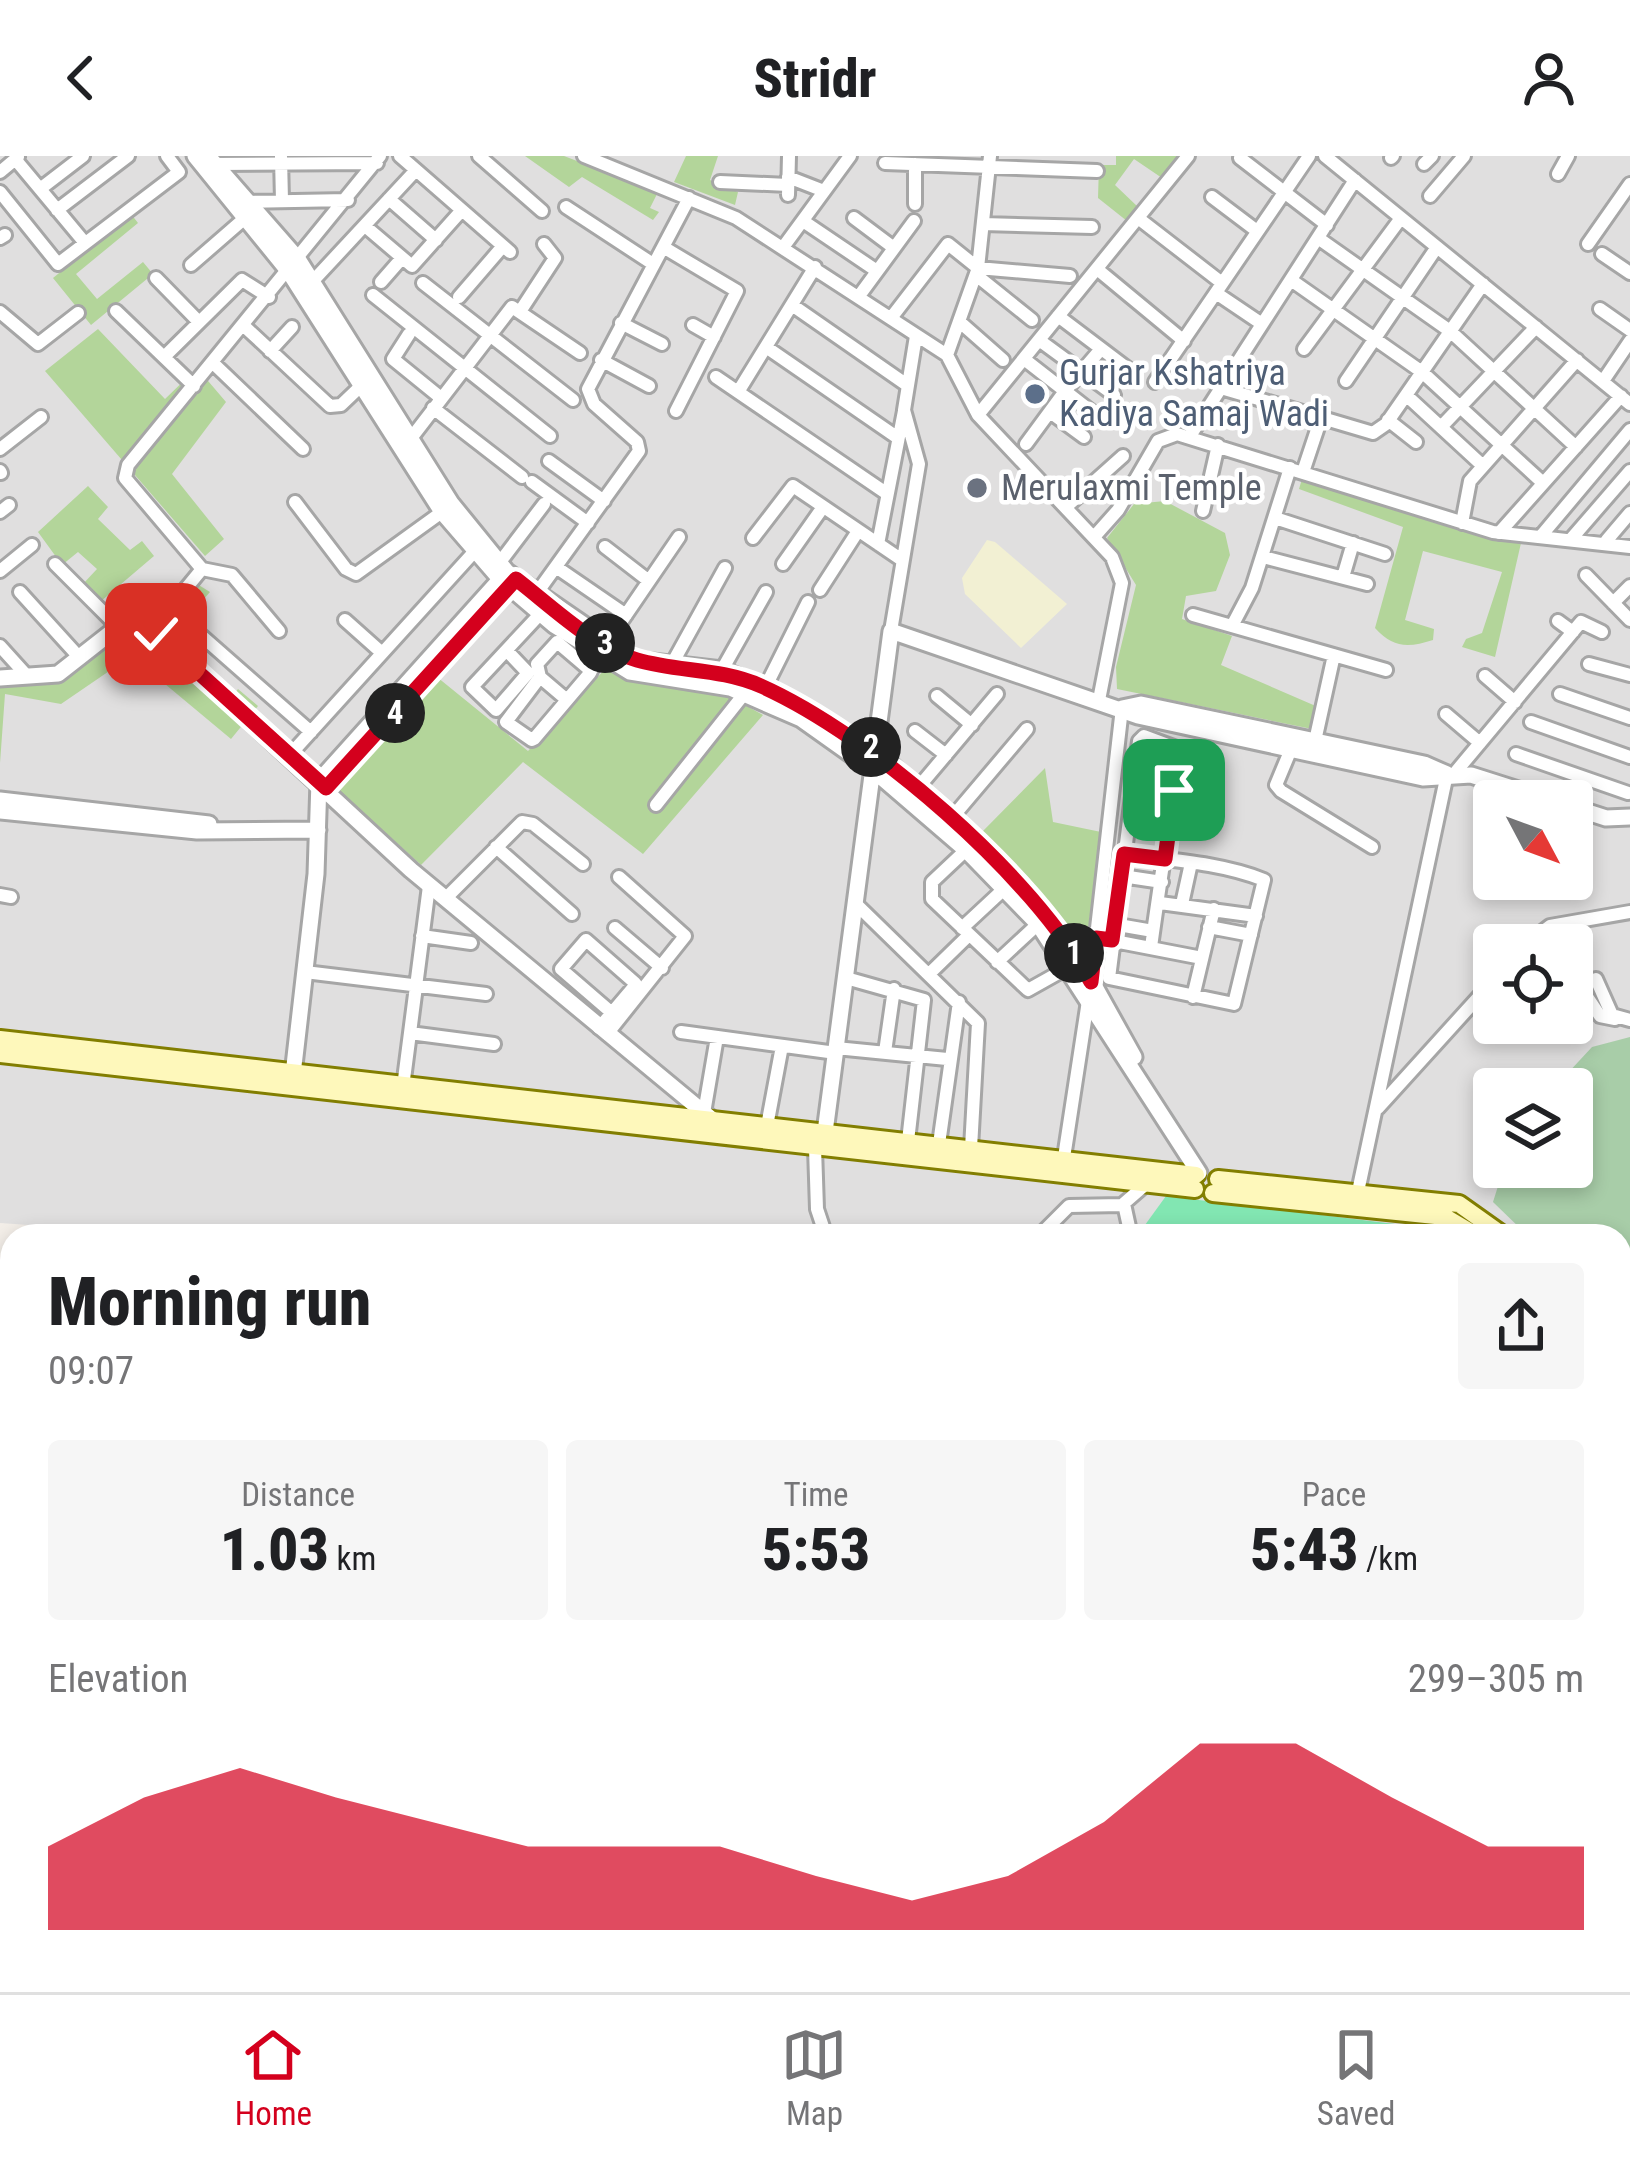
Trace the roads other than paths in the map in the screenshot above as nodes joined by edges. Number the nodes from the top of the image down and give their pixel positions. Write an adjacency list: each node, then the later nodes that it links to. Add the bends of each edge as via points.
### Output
1 (83, 156): 31 (street)
2 (128, 156): 44 (street)
3 (167, 156): 61 (street, via 179,172)
4 (195, 156): 45 (street)
5 (400, 156): 23 (street)
6 (479, 156): 47 (street)
7 (584, 156): 37 (street)
8 (789, 156): 30 (street)
9 (850, 156): 33 (street)
10 (1188, 156): 50 (street)
11 (1309, 156): 32 (street)
12 (1325, 156): 27 (street)
13 (1464, 156): 35 (street)
14 (1568, 156): 26 (street)
15 (17, 158): 25 (street); 31 (street)
16 (1240, 158): 32 (street)
17 (378, 159): 19 (street); 39 (street)
18 (211, 160): 19 (street); 45 (street)
19 (281, 160): 40 (street)
20 (991, 161): 22 (street); 24 (street); 54 (street)
21 (885, 163): 22 (street)
22 (916, 164): 42 (street)
23 (416, 170): 38 (street); 46 (street)
24 (1097, 171)
25 (0, 172)
26 (1558, 174)
27 (1355, 181): 51 (street); 55 (street)
28 (720, 182): 30 (street)
29 (1630, 184): 41 (street)
30 (788, 186): 33 (street)
31 (40, 189): 44 (street)
32 (1283, 190): 55 (street); 58 (street)
33 (824, 191): 52 (street)
34 (0, 192): 61 (street, via 58,264)
35 (1430, 196)
36 (1212, 197): 58 (street)
37 (689, 198): 64 (street); 65 (street)
38 (389, 199): 56 (street); 60 (street)
39 (348, 200): 40 (street); 72 (street)
40 (282, 201): 45 (street)
41 (1616, 202): 48 (street); 63 (street)
42 (914, 204)
43 (566, 207): 70 (street)
44 (58, 210): 61 (street)
45 (246, 210): 71 (street); 72 (street)
46 (462, 210): 60 (street); 90 (street, via 507,249)
47 (542, 211)
48 (1630, 212)
49 (854, 218): 66 (street)
50 (1138, 218): 74 (street); 86 (street)
51 (1401, 218): 67 (street); 75 (street)
52 (802, 221): 64 (street); 76 (street)
53 (914, 221): 66 (street)
54 (983, 224): 57 (street); 77 (street)
55 (1327, 225): 59 (street)
56 (364, 226): 69 (street); 83 (street)
57 (1092, 226)
58 (1257, 231): 86 (street)
59 (1318, 238): 75 (street); 81 (street)
60 (436, 240): 69 (street, via 412,266)
61 (85, 243)
62 (544, 244): 94 (street, via 555,258)
63 (1588, 244)
64 (784, 246): 73 (street)
65 (663, 247): 70 (street); 115 (street, via 736,287)
66 (894, 248): 76 (street)
67 (1437, 248): 85 (street); 91 (street)
68 (1602, 254): 78 (street)
69 (402, 258): 82 (street)
70 (653, 264): 103 (street)
71 (191, 265)
72 (293, 266): 83 (street); 88 (street); 142 (street)
73 (815, 267): 89 (street); 92 (street)
74 (1097, 268): 99 (street); 118 (street)
75 (1363, 270): 91 (street); 95 (street)
76 (877, 272): 89 (street)
77 (977, 272): 79 (street); 100 (street, via 946,245); 101 (street); 104 (street)
78 (1630, 273)
79 (1070, 276)
80 (156, 278): 102 (street)
81 (1291, 280): 95 (street); 105 (street)
82 (381, 281)
83 (312, 282): 168 (street)
84 (423, 283): 113 (street)
85 (1483, 284): 108 (street); 111 (street)
86 (1219, 288): 105 (street); 118 (street)
87 (374, 295): 133 (street)
88 (269, 296): 102 (street, via 242,280); 107 (street)
89 (859, 296): 100 (street)
90 (459, 297)
91 (1402, 298): 111 (street); 116 (street)
92 (792, 305): 121 (street); 143 (street)
93 (1600, 308): 110 (street)
94 (520, 310): 113 (street, via 510,309); 125 (street)
95 (1334, 310): 116 (street); 123 (street)
96 (116, 311): 127 (street)
97 (0, 312): 98 (street, via 38,344)
98 (78, 313)
99 (1058, 316): 117 (street); 122 (street)
100 (891, 319): 114 (street)
101 (1032, 320)
102 (199, 322): 127 (street)
103 (621, 323): 120 (street); 129 (street)
104 (961, 323): 126 (street); 130 (street)
105 (1262, 324): 146 (street)
106 (693, 325): 115 (street)
107 (244, 326): 124 (street); 132 (street)
108 (1536, 326): 131 (street); 135 (street)
109 (292, 327): 124 (street)
110 (1630, 330)
111 (1450, 331): 135 (street); 136 (street)
112 (409, 334): 153 (street, via 393,359)
113 (489, 335): 133 (street); 151 (street)
114 (916, 336): 126 (street); 143 (street)
115 (714, 337): 157 (street)
116 (1374, 339): 136 (street); 139 (street)
117 (1039, 340): 128 (street); 134 (street)
118 (1184, 341): 141 (street)
119 (1630, 341): 140 (street)
120 (662, 344)
121 (766, 347): 147 (street); 170 (street)
122 (1101, 349): 134 (street); 137 (street)
123 (1304, 349)
124 (270, 351): 142 (street, via 330,406)
125 (580, 353)
126 (947, 355): 159 (street)
127 (164, 357): 144 (street)
128 (1024, 359): 148 (street); 159 (street)
129 (601, 360): 145 (street); 186 (street, via 590,398 639,446)
130 (1003, 360)
131 (1577, 360): 140 (street); 155 (street)
132 (213, 363): 144 (street); 177 (street)
133 (464, 368): 153 (street); 166 (street)
134 (1082, 371): 148 (street); 149 (street)
135 (1493, 371): 154 (street); 155 (street)
136 (1422, 372): 150 (street); 154 (street)
137 (1132, 373)
138 (716, 377): 147 (street)
139 (1346, 381)
140 (1603, 381): 152 (street)
141 (1155, 382)
142 (363, 384): 192 (street)
143 (907, 385): 156 (street)
144 (194, 386): 218 (street, via 125,471)
145 (649, 386)
146 (1221, 388): 162 (street); 167 (street)
147 (738, 392): 185 (street)
148 (1065, 392): 158 (street); 161 (street)
149 (1114, 395)
150 (1406, 395): 163 (street); 164 (street)
151 (573, 400)
152 (1626, 400): 175 (street)
153 (437, 403): 168 (street); 187 (street)
154 (1460, 407): 164 (street); 174 (street)
155 (1533, 407): 174 (street); 175 (street)
156 (904, 410): 170 (street); 213 (street, via 920,464)
157 (676, 411)
158 (1050, 412): 169 (street); 172 (street)
159 (979, 415): 190 (street)
160 (41, 417): 176 (street)
161 (1101, 418)
162 (1322, 418): 163 (street, via 1372,433); 181 (street)
163 (1388, 420): 171 (street)
164 (1441, 427): 180 (street)
165 (1630, 430): 199 (street)
166 (550, 436)
167 (1190, 436): 173 (street); 201 (street, via 1158,441)
168 (412, 437): 220 (street)
169 (1084, 437)
170 (898, 438): 185 (street)
171 (1416, 442)
172 (1026, 444)
173 (1218, 445): 181 (street); 191 (street)
174 (1501, 445): 180 (street); 184 (street)
175 (1576, 447): 184 (street)
176 (0, 449)
177 (303, 449)
178 (1123, 456): 190 (street)
179 (549, 460): 183 (street)
180 (1483, 466): 196 (street, via 1467,488)
181 (1297, 470): 194 (street); 196 (street)
182 (1630, 471): 203 (street)
183 (568, 474): 186 (street); 187 (street)
184 (1543, 483): 198 (street)
185 (886, 493): 206 (street)
186 (600, 498): 195 (street)
187 (548, 500): 195 (street); 220 (street)
188 (295, 502): 192 (street, via 356,574)
189 (823, 507): 197 (street); 202 (street, via 792,486); 215 (street)
190 (1066, 507): 201 (street)
191 (1203, 511)
192 (442, 512): 210 (street)
193 (1630, 513): 204 (street)
194 (1275, 518): 205 (street); 212 (street)
195 (584, 521): 216 (street)
196 (1462, 523): 198 (street)
197 (859, 531): 206 (street); 226 (street)
198 (1499, 533): 199 (street)
199 (1540, 536): 203 (street)
200 (679, 537): 223 (street)
201 (1094, 537): 267 (street, via 1122,583)
202 (753, 538)
203 (1572, 538): 204 (street)
204 (1607, 540): 209 (street)
205 (1354, 543): 211 (street); 222 (street)
206 (878, 544): 213 (street)
207 (32, 545): 219 (street)
208 (605, 547): 223 (street)
209 (1630, 547)
210 (474, 552): 220 (street); 248 (street)
211 (1385, 554)
212 (1263, 557): 222 (street); 238 (street)
213 (902, 560): 242 (street)
214 (55, 564): 239 (street)
215 (783, 564)
216 (556, 567): 231 (street); 234 (street)
217 (725, 568): 252 (street)
218 (202, 569): 232 (street); 240 (street, via 232,575)
219 (0, 572)
220 (504, 575): 231 (street); 289 (street)
221 (1586, 575): 230 (street)
222 (1343, 577): 224 (street)
223 (649, 580): 234 (street)
224 (1367, 584)
225 (1630, 586): 230 (street)
226 (820, 590)
227 (20, 592): 251 (street)
228 (766, 592): 254 (street)
229 (808, 602): 261 (street)
230 (1613, 603): 236 (street)
231 (535, 604): 245 (street); 246 (street); 249 (street)
232 (171, 609): 241 (street); 276 (street)
233 (1193, 614): 238 (street)
234 (626, 615): 246 (street)
235 (345, 620): 248 (street)
236 (1630, 620)
237 (1558, 621): 243 (street)
238 (1232, 626): 250 (street)
239 (118, 627): 241 (street); 251 (street)
240 (279, 631)
241 (151, 632): 289 (street)
242 (891, 632): 267 (street); 281 (street)
243 (1573, 632): 244 (street, via 1585,620); 268 (street)
244 (1602, 632)
245 (563, 638): 259 (street, via 537,664); 262 (street, via 630,672); 266 (street, via 591,671)
246 (606, 644): 252 (street, via 635,660)
247 (0, 646): 257 (street)
248 (382, 653): 276 (street)
249 (509, 653): 249 (street, via 528,674 496,710 472,688)
250 (1334, 655): 255 (street); 277 (street)
251 (79, 657): 257 (street, via 52,676)
252 (672, 664): 254 (street)
253 (1589, 664): 256 (street)
254 (722, 670): 261 (street)
255 (1386, 670)
256 (1630, 675)
257 (28, 676): 260 (street)
258 (1485, 676): 268 (street)
259 (541, 677): 266 (street); 266 (street, via 506,722 532,740)
260 (0, 678)
261 (764, 688): 281 (street)
262 (744, 694): 285 (street, via 801,719); 294 (street)
263 (997, 694): 273 (street)
264 (1559, 694): 271 (street)
265 (937, 696): 273 (street)
266 (567, 700)
267 (1100, 700): 269 (street)
268 (1515, 702): 278 (street)
269 (1122, 707): 277 (street, via 1141,704); 280 (street); 323 (street)
270 (1446, 714): 278 (street)
271 (1630, 718)
272 (1531, 722): 284 (street)
273 (972, 724): 283 (street)
274 (1027, 729): 300 (street)
275 (915, 731): 283 (street)
276 (311, 732): 279 (street)
277 (1315, 741): 286 (street)
278 (1480, 742): 286 (street)
279 (298, 747)
280 (1291, 749): 286 (street, via 1423,778); 304 (street, via 1276,785)
281 (876, 750): 285 (street); 290 (street)
282 (1516, 754): 291 (street)
283 (946, 755): 290 (street)
284 (1630, 757)
285 (873, 770): 305 (street); 317 (street)
286 (1450, 774): 287 (street); 371 (street)
287 (1473, 780)
288 (1133, 785): 292 (street); 292 (street, via 1139,741 1147,736 1178,746); 295 (street)
289 (320, 788): 302 (street); 313 (street)
290 (917, 789): 300 (street)
291 (1629, 789): 299 (street)
292 (1174, 790): 298 (street)
293 (0, 800): 301 (street)
294 (656, 805)
295 (1131, 806): 298 (street); 306 (street)
296 (0, 811): 301 (street)
297 (1593, 811): 299 (street)
298 (1171, 812): 307 (street)
299 (1625, 818)
300 (950, 820): 345 (street, via 1039,906)
301 (229, 829): 302 (street)
302 (318, 830): 341 (street)
303 (496, 847): 309 (street, via 526,821); 315 (street); 321 (street)
304 (1372, 847)
305 (966, 850): 314 (street); 330 (street, via 929,893)
306 (1124, 854): 307 (street); 310 (street)
307 (1165, 859): 308 (street); 312 (street)
308 (1191, 863): 318 (street); 322 (street, via 1263,878)
309 (583, 864)
310 (1122, 876): 312 (street); 325 (street)
311 (619, 877): 339 (street, via 685,933)
312 (1162, 882): 316 (street)
313 (430, 886): 315 (street); 332 (street)
314 (1005, 888): 324 (street); 330 (street)
315 (445, 898): 357 (street)
316 (1160, 902): 318 (street); 329 (street)
317 (855, 903): 342 (street); 343 (street)
318 (1182, 904): 319 (street)
319 (1214, 909): 322 (street); 327 (street)
320 (1630, 912): 326 (street)
321 (572, 914)
322 (1256, 916): 331 (street)
323 (1097, 921): 325 (street); 333 (street)
324 (1038, 924): 338 (street); 340 (street)
325 (1113, 924): 329 (street); 334 (street)
326 (1568, 924)
327 (1209, 927): 331 (street); 337 (street)
328 (615, 928): 339 (street)
329 (1153, 931): 336 (street)
330 (965, 932): 338 (street); 342 (street)
331 (1251, 935): 349 (street, via 1234,1004)
332 (422, 936): 335 (street); 346 (street)
333 (1096, 938): 334 (street); 345 (street)
334 (1112, 940): 336 (street); 349 (street, via 1110,979)
335 (471, 943)
336 (1151, 947): 337 (street)
337 (1202, 958): 349 (street)
338 (997, 962): 340 (street, via 1028,991)
339 (662, 968): 357 (street)
340 (1069, 968): 350 (street)
341 (305, 972): 346 (street); 369 (street)
342 (929, 974): 351 (street)
343 (846, 977): 347 (street); 364 (street)
344 (1597, 979): 355 (street)
345 (1091, 982): 350 (street); 379 (street)
346 (415, 985): 348 (street); 359 (street)
347 (894, 989): 365 (street); 367 (street, via 924,1000)
348 (486, 994)
349 (1193, 997)
350 (1088, 1001): 378 (street); 379 (street)
351 (959, 1002): 368 (street); 377 (street, via 981,1031)
352 (1473, 1003): 371 (street)
353 (1593, 1006): 355 (street)
354 (612, 1013): 354 (street, via 635,983 589,942 558,974); 357 (street)
355 (1615, 1019): 356 (street)
356 (1630, 1020)
357 (603, 1031): 372 (street)
358 (681, 1032): 360 (street)
359 (410, 1033): 362 (street); 370 (street)
360 (717, 1037): 363 (street); 372 (street)
361 (0, 1039): 369 (main road)
362 (494, 1044)
363 (782, 1046): 364 (street); 373 (street)
364 (836, 1050): 365 (street); 375 (street)
365 (885, 1052): 367 (street)
366 (0, 1054): 369 (main road)
367 (918, 1056): 368 (street); 374 (street)
368 (947, 1059): 376 (street)
369 (292, 1082): 370 (main road); 372 (main road)
370 (403, 1087): 372 (main road)
371 (1374, 1112): 381 (street)
372 (711, 1124): 373 (main road); 375 (main road)
373 (767, 1126): 375 (main road)
374 (908, 1141): 375 (main road); 376 (main road)
375 (822, 1142): 378 (main road); 383 (street)
376 (939, 1144): 377 (main road)
377 (971, 1148): 378 (main road)
378 (1063, 1167): 379 (main road); 380 (main road)
379 (1204, 1180): 380 (main road); 381 (main road)
380 (1144, 1185): 382 (street)
381 (1356, 1199): 386 (main road); 387 (main road, via 1459,1204)
382 (1124, 1204): 384 (street, via 1076,1203); 385 (street)
383 (822, 1224)
384 (1052, 1224)
385 (1128, 1224)
386 (1457, 1224)
387 (1487, 1224)

